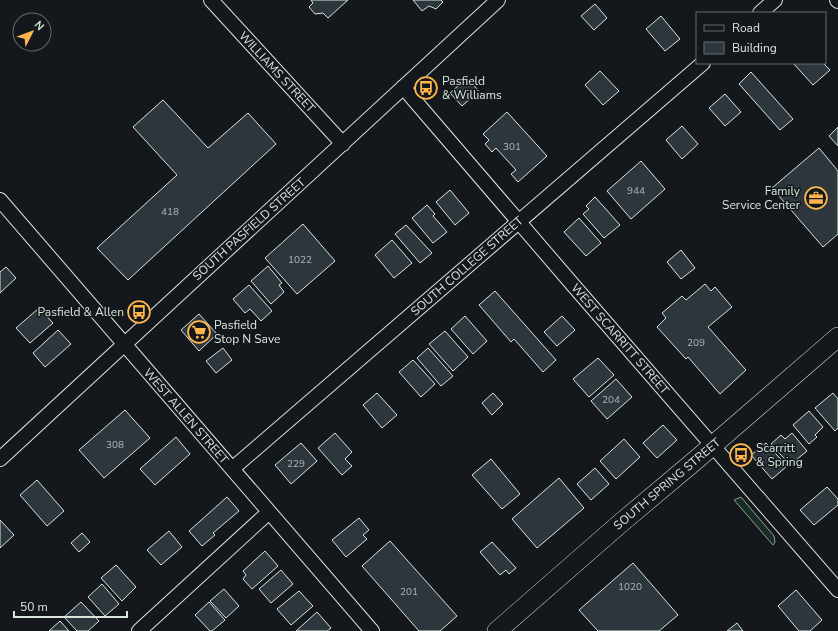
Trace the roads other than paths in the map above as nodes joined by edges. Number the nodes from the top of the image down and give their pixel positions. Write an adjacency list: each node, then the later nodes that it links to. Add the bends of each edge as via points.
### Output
1 (211, 0): 7 (street, WILLIAMS STREET)
2 (498, 0): 6 (street, SOUTH PASFIELD STREET)
3 (775, 0): 4 (street)
4 (761, 12)
5 (702, 64): 9 (street, SOUTH COLLEGE STREET)
6 (403, 87): 7 (street, SOUTH PASFIELD STREET); 9 (street, WEST SCARRITT STREET)
7 (344, 144): 11 (street, SOUTH PASFIELD STREET)
8 (0, 200): 11 (street, WEST ALLEN STREET)
9 (518, 222): 12 (street, WEST SCARRITT STREET); 14 (street, SOUTH COLLEGE STREET)
10 (838, 337): 12 (street, SOUTH SPRING STREET)
11 (124, 345): 13 (street, SOUTH PASFIELD STREET); 14 (street, WEST ALLEN STREET)
12 (712, 446): 16 (street, WEST SCARRITT STREET); 19 (street, SOUTH SPRING STREET)
13 (0, 459)
14 (232, 469): 15 (street, WEST ALLEN STREET)
15 (269, 512): 17 (street); 18 (street, WEST ALLEN STREET)
16 (838, 590)
17 (139, 631)
18 (372, 631)
19 (497, 631)

